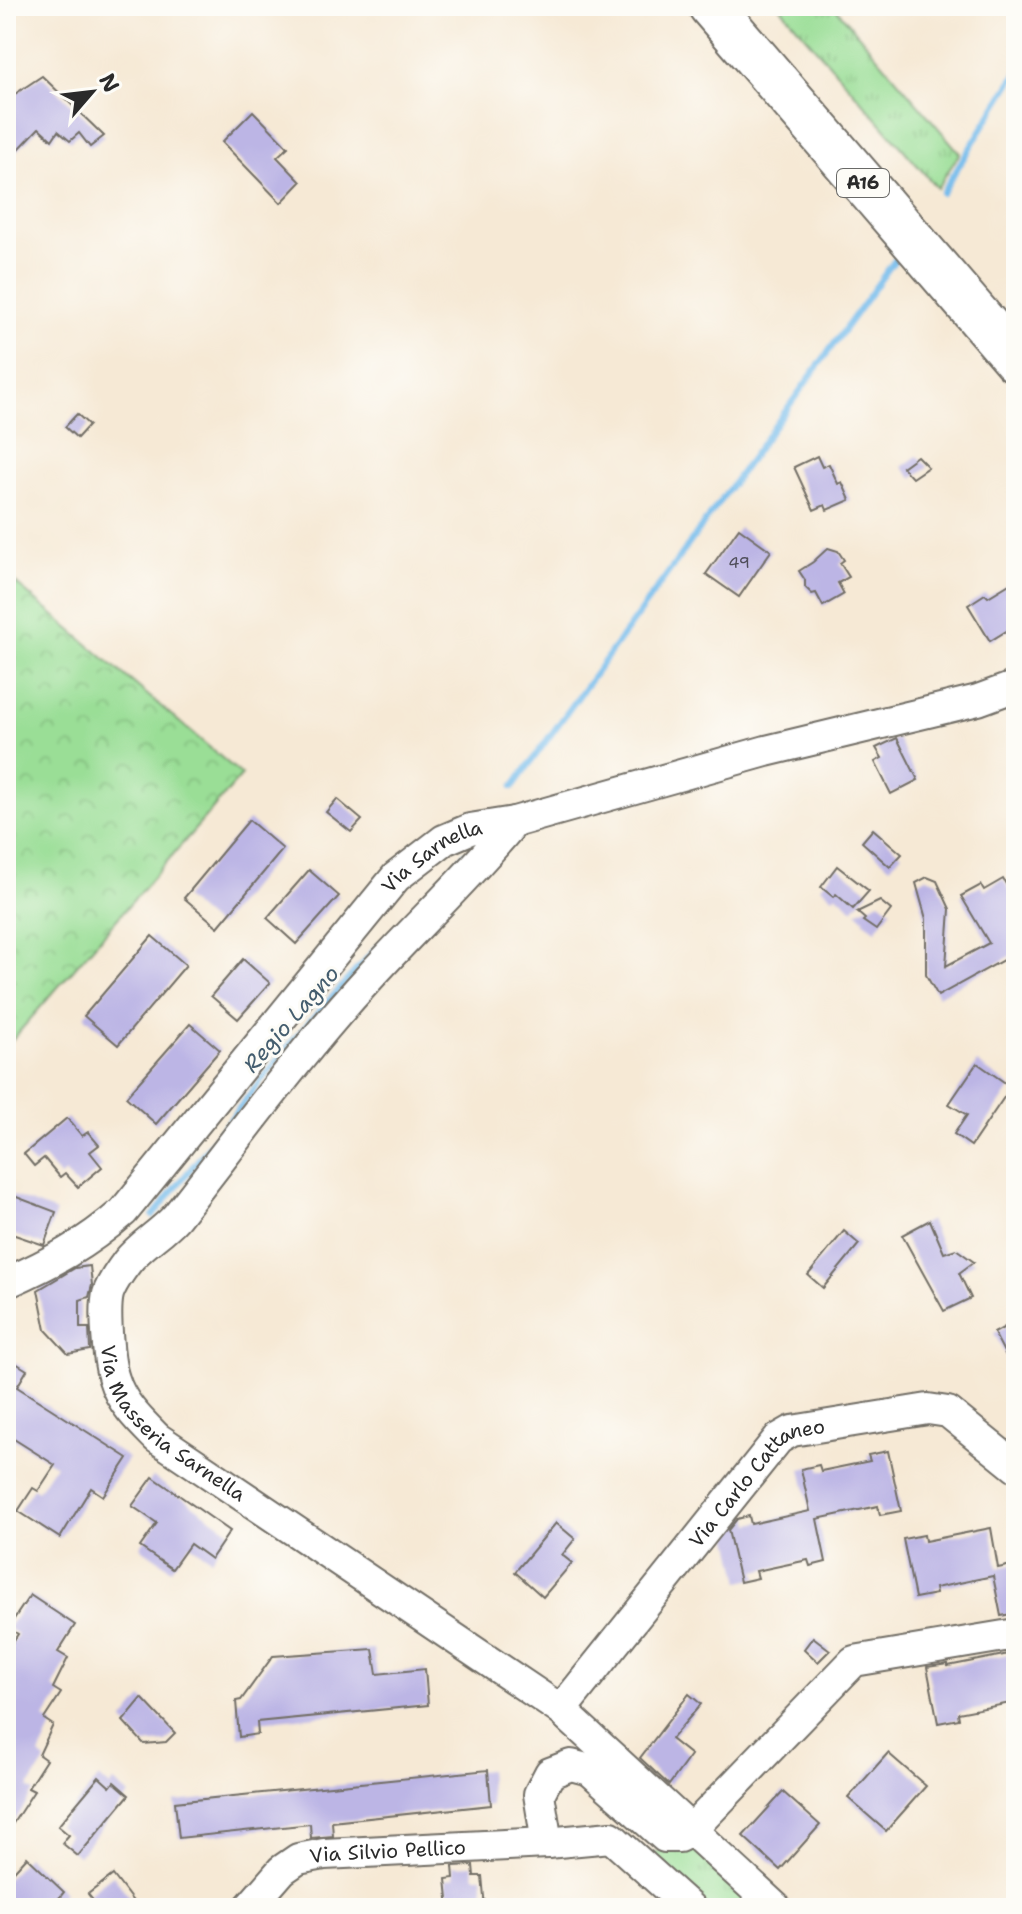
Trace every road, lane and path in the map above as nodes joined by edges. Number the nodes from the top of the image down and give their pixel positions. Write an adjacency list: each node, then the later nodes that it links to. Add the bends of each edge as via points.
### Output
1 (711, 6): 4 (highway, A16)
2 (746, 6): 3 (highway, A16)
3 (1016, 319)
4 (1016, 360)
5 (1016, 686): 6 (street, Via Sarnella)
6 (514, 822): 7 (street, Via Sarnella, via 470,829 444,840 396,877); 8 (street, Via Masseria Sarnella, via 368,979 176,1217)
7 (123, 1212): 8 (street); 9 (street, Via Sarnella, via 93,1238)
8 (150, 1238): 12 (street, Via Masseria Sarnella, via 108,1293 109,1359 114,1381 133,1414 157,1438)
9 (6, 1283)
10 (1016, 1467): 12 (street, Via Carlo Cattaneo, via 948,1412 928,1409 792,1431 778,1439)
11 (1016, 1634): 13 (street, via 854,1661)
12 (561, 1710): 13 (street, Via Masseria Sarnella)
13 (691, 1830): 14 (street, via 665,1837 590,1770 571,1765 550,1773 539,1794); 17 (street, Via Masseria Sarnella)
14 (547, 1843): 15 (street, Via Silvio Pellico, via 298,1859); 16 (street, Via Silvio Pellico, via 611,1837)
15 (249, 1908)
16 (690, 1908)
17 (776, 1908)

